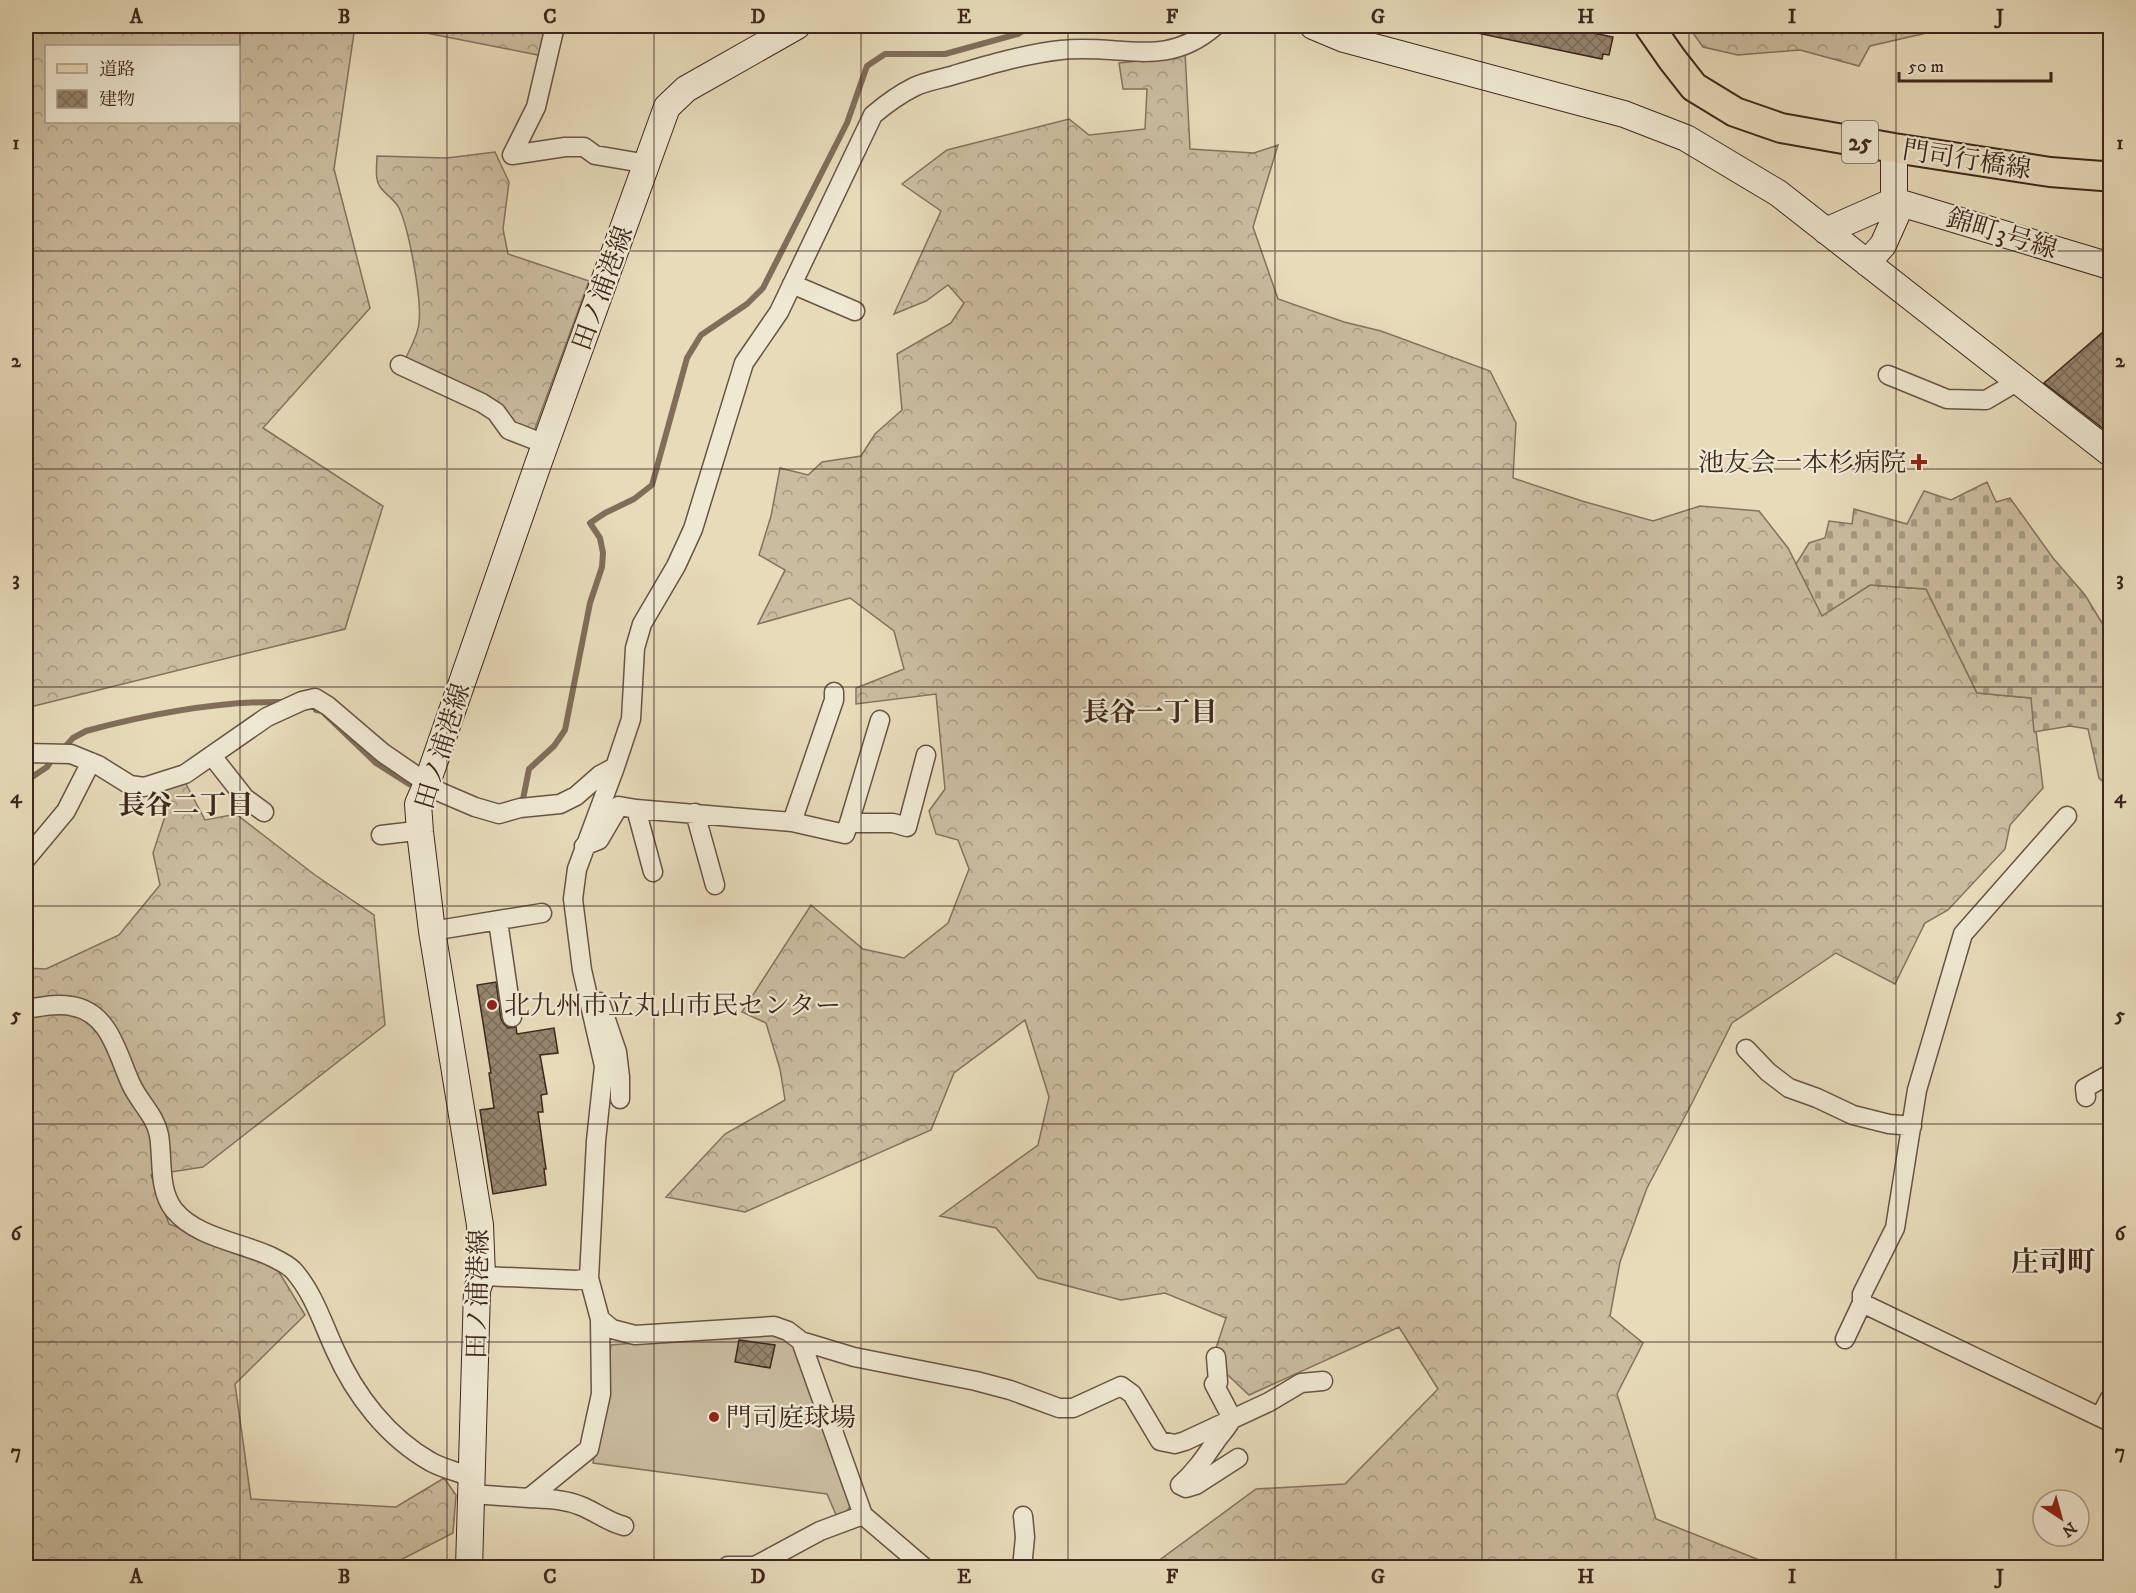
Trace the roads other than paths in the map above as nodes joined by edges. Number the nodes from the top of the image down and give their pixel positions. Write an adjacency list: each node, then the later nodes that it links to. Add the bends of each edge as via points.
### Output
1 (555, 26): 7 (street, via 536,107 512,155 584,147 595,155)
2 (797, 26): 7 (main road, 田ノ浦港線, via 686,89 668,107)
3 (1215, 26): 13 (street, via 1180,48 1158,52 1060,50 916,86 891,100 873,116)
4 (1313, 26): 10 (main road, via 1344,39 1624,114 1686,138 1778,193)
5 (1649, 26): 6 (main road, 門司行橋線 / 25, via 1694,87 1736,112 1781,128)
6 (1894, 148): 8 (main road, 門司行橋線 / 25, via 2050,171); 9 (main road)
7 (648, 164): 18 (main road, 田ノ浦港線)
8 (2110, 175)
9 (1894, 201): 10 (main road); 11 (main road, via 1896,216 1883,245); 12 (main road, 錦町3号線)
10 (1826, 231): 11 (main road)
11 (1867, 263): 17 (main road)
12 (2110, 266)
13 (792, 284): 14 (street); 26 (street, via 779,312 744,363 693,529 642,624 634,658 631,719)
14 (855, 311)
15 (400, 364): 18 (street, via 482,403 496,412 509,430)
16 (1888, 375): 17 (street, via 1947,399 1986,400)
17 (2020, 380): 19 (main road)
18 (545, 444): 27 (main road, 田ノ浦港線)
19 (2110, 453)
20 (834, 692): 32 (street)
21 (880, 720): 33 (street)
22 (26, 753): 25 (street, via 71,754)
23 (926, 754): 33 (street, via 907,827)
24 (212, 756): 25 (street, via 185,774 144,787 130,786); 27 (street, via 267,717 315,698); 29 (street, via 245,798)
25 (91, 762): 37 (street, via 66,811)
26 (615, 767): 27 (street, via 560,804 499,814); 36 (street)
27 (426, 783): 42 (main road, 田ノ浦港線, via 418,804)
28 (636, 809): 30 (street); 36 (street, via 619,806 599,840); 38 (street)
29 (264, 812)
30 (695, 813): 32 (street); 39 (street)
31 (2067, 816): 50 (street, via 1963,934 1917,1090)
32 (792, 822): 33 (street, via 844,834)
33 (849, 823)
34 (407, 832): 35 (street)
35 (381, 835)
36 (584, 846): 43 (street, via 573,899)
37 (26, 860)
38 (653, 872)
39 (715, 885)
40 (542, 913): 41 (street)
41 (498, 921): 42 (street); 45 (street)
42 (432, 930): 51 (main road, 田ノ浦港線, via 472,1164)
43 (582, 969): 49 (street, via 589,970 617,1052); 52 (street, via 604,1066)
44 (26, 1009): 63 (street, via 72,1006 95,1017 115,1043 131,1086 157,1127 165,1191 172,1207 196,1228 252,1248 293,1270 308,1291 361,1398 405,1444)
45 (512, 1017)
46 (1746, 1049): 50 (street, via 1789,1088 1853,1115)
47 (2110, 1074): 48 (street, via 2085,1088)
48 (2086, 1097)
49 (620, 1099)
50 (1912, 1126): 53 (street, via 1895,1228 1862,1294)
51 (482, 1276): 52 (street); 63 (main road, 田ノ浦港線, via 477,1290)
52 (589, 1278): 54 (street)
53 (1862, 1304): 55 (street); 61 (street)
54 (600, 1319): 56 (street, via 612,1329 634,1335 774,1326); 64 (street, via 601,1394 589,1449)
55 (1845, 1339)
56 (801, 1341): 60 (street, via 868,1360 976,1381 1059,1408 1073,1408 1121,1386 1131,1394 1160,1441 1175,1444); 65 (street)
57 (1216, 1357): 60 (street, via 1218,1382 1214,1384)
58 (1323, 1381): 60 (street, via 1301,1383)
59 (2110, 1398): 61 (street)
60 (1233, 1418): 62 (street, via 1180,1485 1196,1485)
61 (2105, 1419)
62 (1238, 1458)
63 (472, 1486): 64 (street); 68 (main road, 田ノ浦港線)
64 (529, 1498): 67 (street, via 566,1501)
65 (863, 1515): 69 (street, via 820,1531 755,1566); 70 (street)
66 (1023, 1516): 71 (street)
67 (624, 1526)
68 (469, 1568)
69 (727, 1568)
70 (925, 1568)
71 (1022, 1568)

